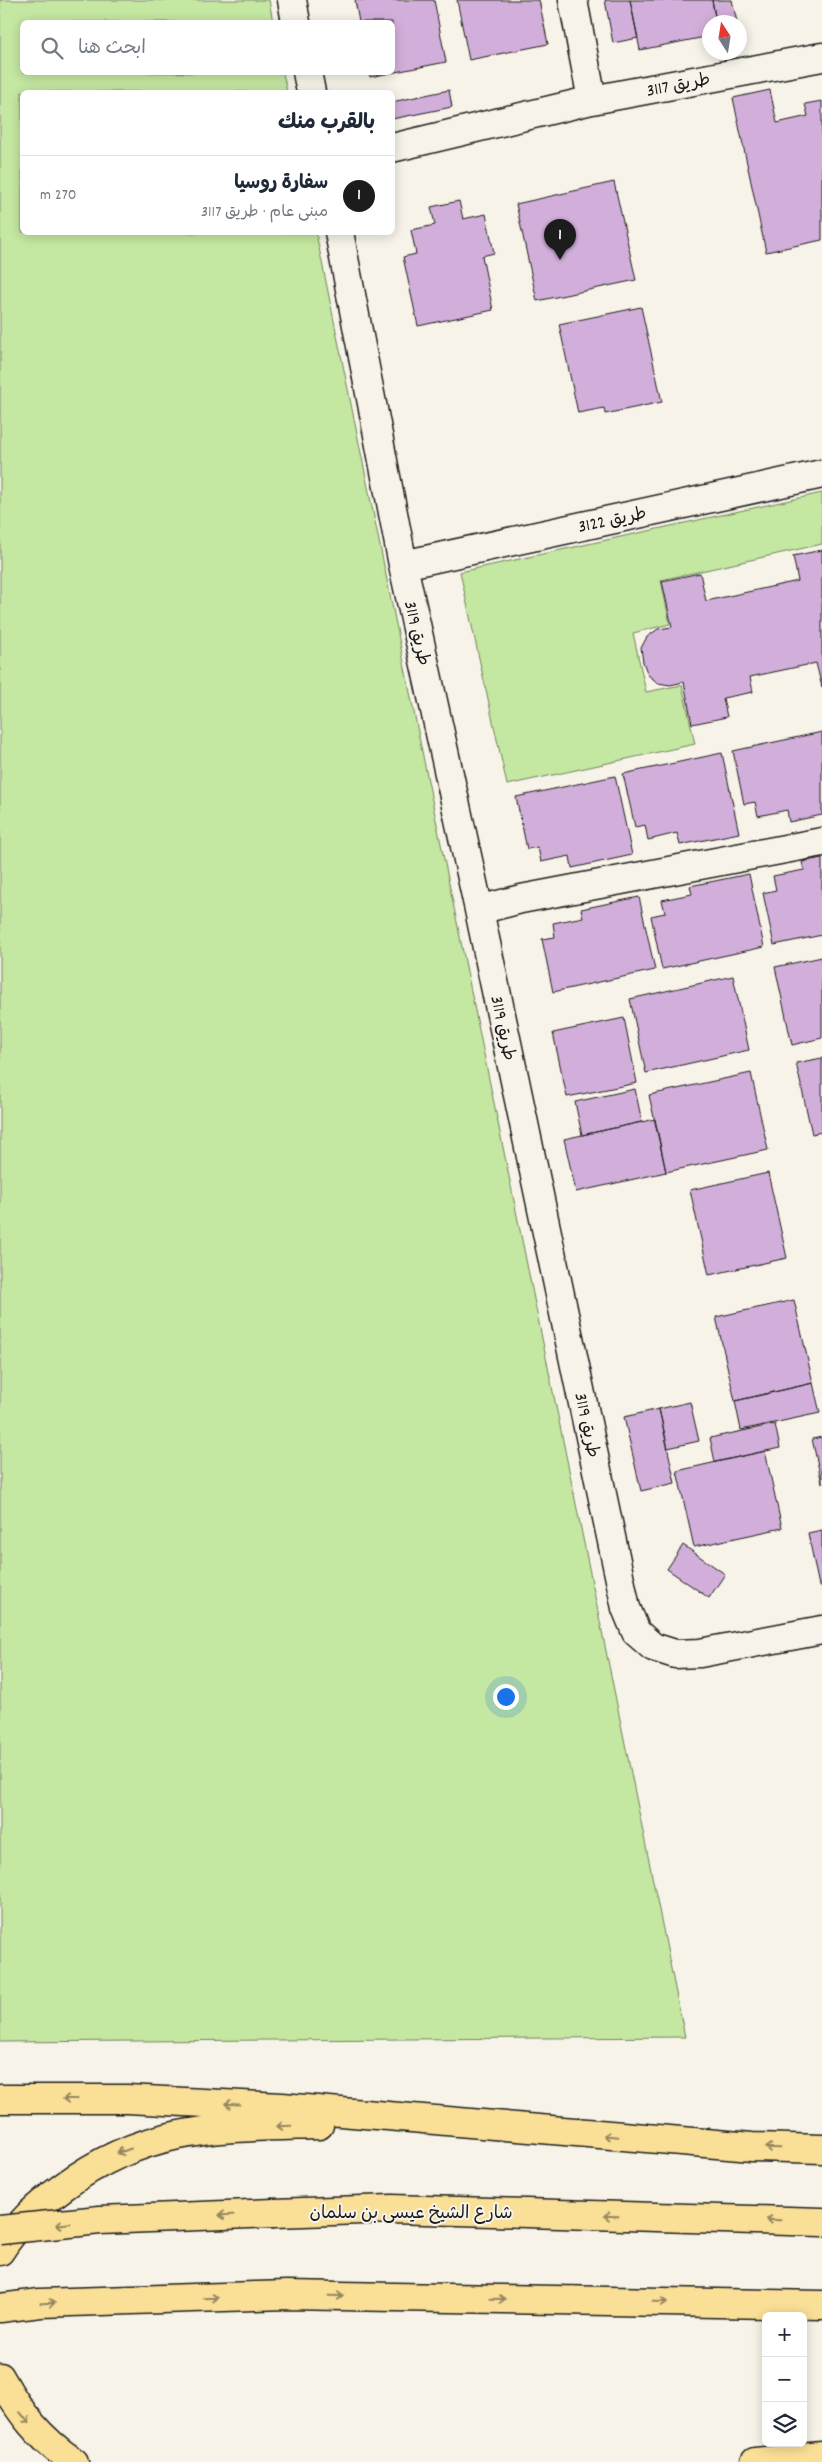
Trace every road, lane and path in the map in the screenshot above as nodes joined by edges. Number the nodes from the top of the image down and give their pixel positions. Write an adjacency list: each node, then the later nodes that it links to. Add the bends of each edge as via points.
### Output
1 (292, 0): 3 (street)
2 (573, 0): 7 (street)
3 (296, 20)
4 (822, 57): 7 (street, طريق 3117)
5 (308, 75): 6 (street)
6 (311, 90)
7 (592, 100): 8 (street, طريق 3117)
8 (395, 147)
9 (340, 235): 11 (street, طريق 3119)
10 (822, 474): 11 (street, طريق 3122)
11 (403, 565): 13 (street, طريق 3119)
12 (822, 842): 13 (street, via 521,899)
13 (480, 910): 14 (street, طريق 3119, via 626,1608 636,1632 653,1647 675,1654 700,1653)
14 (822, 1630)
15 (0, 2099): 16 (highway, one-way to 15, via 282,2107 127,2099)
16 (438, 2122): 17 (highway, one-way to 16, via 752,2148); 20 (highway, one-way to 20, via 214,2128 163,2137 115,2154 77,2176 36,2206 18,2224)
17 (822, 2150)
18 (822, 2222): 19 (highway, شارع الشيخ عيسى بن سلمان, one-way to 19, bridge, via 392,2209 100,2220)
19 (0, 2230)
20 (0, 2252)
21 (822, 2305): 22 (highway, one-way to 21, via 40,2303 287,2296)
22 (0, 2308)
23 (0, 2377): 25 (highway, one-way to 25, via 18,2409 40,2435)
24 (822, 2456): 26 (highway)
25 (74, 2462)
26 (754, 2462)

